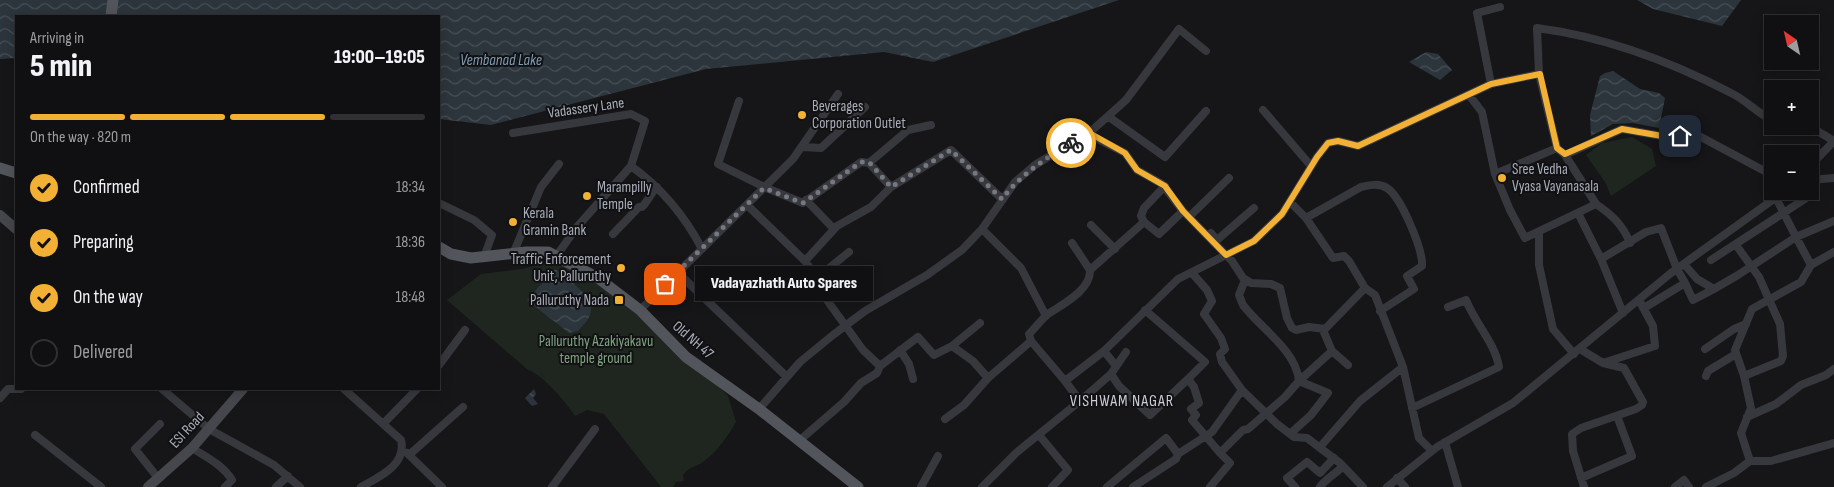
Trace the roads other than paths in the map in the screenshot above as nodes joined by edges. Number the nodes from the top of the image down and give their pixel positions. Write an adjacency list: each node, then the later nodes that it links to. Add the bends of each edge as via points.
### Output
1 (113, 0): 3 (main road)
2 (1500, 7): 6 (street, via 1477,13)
3 (111, 15)
4 (1206, 51): 14 (street, via 1179,29 1126,100)
5 (1540, 74): 6 (street); 13 (street, via 1537,28 1568,32 1646,54 1734,94); 20 (street)
6 (1491, 84): 8 (street)
7 (838, 94): 19 (street)
8 (1469, 95): 26 (street, via 1358,146 1332,141); 30 (street, via 1482,112)
9 (739, 101): 37 (street, via 718,164)
10 (865, 107): 19 (street, via 821,148)
11 (1206, 110): 14 (street, via 1165,157)
12 (1263, 110): 26 (street)
13 (1764, 116)
14 (1109, 117): 18 (street)
15 (930, 126): 23 (street, via 908,130)
16 (1819, 132): 22 (street, via 1834,141)
17 (513, 133): 25 (street, Vadassery Lane, via 631,114 645,121)
18 (1088, 134): 34 (street, via 1125,153 1137,170); 38 (street, via 1035,165 1015,182)
19 (803, 147): 37 (street)
20 (1557, 148): 21 (street); 30 (street)
21 (1565, 154): 28 (street, via 1622,129 1662,136 1698,136); 45 (street)
22 (1819, 157)
23 (869, 162): 36 (street); 39 (street, via 861,162)
24 (559, 164): 70 (street, via 541,188)
25 (630, 166): 35 (street); 71 (street)
26 (1311, 166): 43 (street)
27 (0, 168): 29 (main road)
28 (1764, 171)
29 (15, 173)
30 (1495, 174): 59 (street, via 1525,238)
31 (1229, 178): 49 (street)
32 (1834, 178): 33 (street)
33 (1819, 179)
34 (1165, 186): 49 (street); 54 (street, via 1144,208 1141,216)
35 (657, 187): 60 (street, via 642,207); 66 (street, via 694,233)
36 (891, 187): 38 (street, via 951,150); 57 (street, via 871,207)
37 (764, 188): 39 (street, via 803,203); 46 (street)
38 (1002, 199): 58 (street)
39 (806, 200): 57 (street)
40 (1773, 200): 78 (street)
41 (1777, 200): 50 (street)
42 (1804, 200): 50 (street)
43 (1290, 202): 52 (street); 72 (street, via 1254,241)
44 (440, 203): 73 (street, via 474,220 492,235)
45 (1596, 204): 48 (street); 63 (street, via 1624,228)
46 (747, 205): 66 (street); 76 (street)
47 (1254, 208): 49 (street, via 1217,240)
48 (1578, 213): 59 (street); 74 (street)
49 (1188, 214): 54 (street, via 1159,234); 72 (street)
50 (1783, 214): 61 (street); 64 (street)
51 (0, 215): 56 (main road)
52 (1306, 218): 86 (street, via 1333,258 1344,256 1349,260); 94 (street, via 1361,187 1378,184 1398,199 1418,244 1422,266 1407,276 1414,289)
53 (1834, 221): 61 (street)
54 (1144, 222): 67 (street)
55 (1091, 225): 67 (street)
56 (15, 228)
57 (834, 229): 76 (street)
58 (982, 229): 96 (street, via 1021,268); 99 (street, via 962,250 928,275)
59 (1539, 232): 109 (street, via 1539,265 1553,329)
60 (613, 234)
61 (1796, 238): 77 (street); 79 (street)
62 (1072, 243): 80 (street)
63 (1630, 243): 74 (street); 78 (street, via 1646,232 1662,228)
64 (1736, 245): 75 (street); 79 (street)
65 (440, 248): 73 (main road, Old NH 47, via 464,257)
66 (702, 249): 81 (street)
67 (1115, 249): 80 (street)
68 (849, 252): 83 (street)
69 (1834, 252): 77 (street)
70 (513, 254): 71 (main road, Old NH 47, via 548,252); 73 (main road, Old NH 47)
71 (557, 255): 92 (main road, Old NH 47, via 598,278)
72 (1226, 255): 82 (street); 84 (street)
73 (484, 257)
74 (1601, 260): 95 (street)
75 (1711, 260)
76 (805, 261): 83 (street)
77 (1811, 265): 88 (street, via 1801,282)
78 (1680, 266): 85 (street); 87 (street); 89 (street)
79 (1751, 267): 87 (street); 88 (street)
80 (1090, 270): 96 (street, via 1084,287)
81 (677, 272): 92 (street); 121 (street)
82 (1192, 273): 93 (street, via 1178,279); 132 (street, via 1207,290 1212,302 1204,314 1221,338 1225,349 1220,354 1222,362)
83 (817, 278): 99 (street, via 824,296)
84 (1245, 280): 101 (street, via 1280,288 1286,318 1292,328); 126 (street, via 1238,295 1243,305 1290,357 1298,369)
85 (1685, 283): 87 (street, via 1693,300); 91 (street)
86 (1365, 288): 94 (street, via 1375,295); 101 (street, via 1338,318)
87 (1714, 288)
88 (1769, 299): 98 (street, via 1752,309); 120 (street, via 1780,324 1781,361)
89 (1639, 300): 91 (street); 95 (street)
90 (1448, 307): 136 (street, via 1466,300 1496,354 1499,367)
91 (1644, 308): 111 (street, via 1652,326 1655,346)
92 (640, 310): 137 (main road, Old NH 47, via 686,357)
93 (1145, 310): 106 (street); 124 (street, via 1205,362)
94 (1380, 312): 116 (street)
95 (1623, 313): 109 (street)
96 (1046, 316): 102 (street, via 1029,334)
97 (980, 323): 103 (street)
98 (1746, 324): 104 (street); 110 (street)
99 (847, 325): 114 (street, via 863,350); 121 (street, via 800,362)
100 (465, 330): 112 (street)
101 (1322, 330): 107 (street)
102 (1031, 341): 122 (street); 125 (street)
103 (952, 346): 105 (street, via 934,355 918,337); 122 (street, via 973,361)
104 (1705, 349)
105 (900, 350): 114 (street); 123 (street)
106 (1104, 351): 115 (street); 125 (street)
107 (1332, 351): 113 (street); 126 (street)
108 (1126, 352): 115 (street)
109 (1577, 352): 111 (street); 151 (street, via 1513,403)
110 (1736, 354): 119 (street, via 1708,371); 120 (street)
111 (1603, 363): 139 (street, via 1624,368 1643,402 1636,409)
112 (440, 364)
113 (1348, 365)
114 (880, 366): 150 (street, via 877,373 861,383)
115 (1116, 366): 118 (street)
116 (1403, 367): 136 (street); 153 (street, via 1360,400)
117 (1834, 369): 140 (street, via 1801,385 1776,404)
118 (1111, 374): 124 (street, via 1150,415); 134 (street)
119 (1706, 376)
120 (1744, 376): 140 (street, via 1751,408)
121 (787, 377): 137 (street)
122 (988, 378): 141 (street, via 964,405)
123 (913, 379)
124 (1188, 379): 149 (street, via 1199,403 1192,409 1196,415 1192,420)
125 (1065, 381): 134 (street)
126 (1299, 381): 138 (street); 146 (street, via 1328,393)
127 (15, 389): 133 (street, via 8,389)
128 (163, 390): 144 (street)
129 (242, 390): 144 (main road, ESI Road)
130 (345, 390): 143 (street)
131 (416, 390): 143 (street)
132 (1242, 390): 138 (street); 149 (street)
133 (0, 398)
134 (1080, 401): 148 (street)
135 (463, 407): 156 (street)
136 (1412, 408): 155 (street, via 1419,438)
137 (759, 409): 150 (main road, Old NH 47)
138 (1266, 413): 146 (street); 157 (street)
139 (1617, 416): 166 (street, via 1572,434); 166 (street, via 1632,456)
140 (1747, 417): 161 (street, via 1741,433)
141 (945, 419)
142 (160, 424): 164 (street, via 135,449)
143 (383, 424): 156 (street, via 402,440)
144 (208, 429): 154 (main road, ESI Road); 163 (street, via 259,456)
145 (596, 430): 174 (street)
146 (1290, 434): 153 (street, via 1307,438)
147 (35, 435): 167 (street)
148 (1039, 435): 177 (street); 178 (street, via 1068,470)
149 (1206, 436): 157 (street); 158 (street)
150 (800, 440): 175 (main road, Old NH 47)
151 (1444, 442): 155 (street); 187 (street)
152 (1834, 443): 161 (street, via 1771,461)
153 (1320, 447): 160 (street)
154 (192, 448): 164 (main road, ESI Road); 169 (street, via 220,466 230,477 232,480)
155 (1432, 451): 165 (street)
156 (406, 452): 172 (street, via 397,463); 173 (street)
157 (1220, 452): 181 (street, via 1230,463)
158 (1178, 454): 179 (street, via 1166,438); 180 (street, via 1176,459)
159 (938, 456): 176 (street)
160 (1334, 458): 162 (street); 182 (street, via 1320,473 1307,462 1287,478)
161 (1750, 461): 191 (street)
162 (1344, 466): 183 (street, via 1336,475 1324,480); 184 (street)
163 (288, 476): 170 (street); 171 (street)
164 (158, 478): 168 (main road, ESI Road)
165 (1397, 478): 185 (street); 186 (street)
166 (1581, 478): 188 (street)
167 (97, 486)
168 (148, 487)
169 (225, 487)
170 (276, 487)
171 (300, 487)
172 (361, 487)
173 (442, 487)
174 (552, 487)
175 (858, 487)
176 (921, 487)
177 (982, 487)
178 (1052, 487)
179 (1108, 487)
180 (1133, 487)
181 (1210, 487)
182 (1295, 487)
183 (1320, 487)
184 (1363, 487)
185 (1387, 487)
186 (1405, 487)
187 (1458, 487)
188 (1584, 487)
189 (1675, 487): 190 (street, via 1684,480)
190 (1689, 487)
191 (1706, 487)

